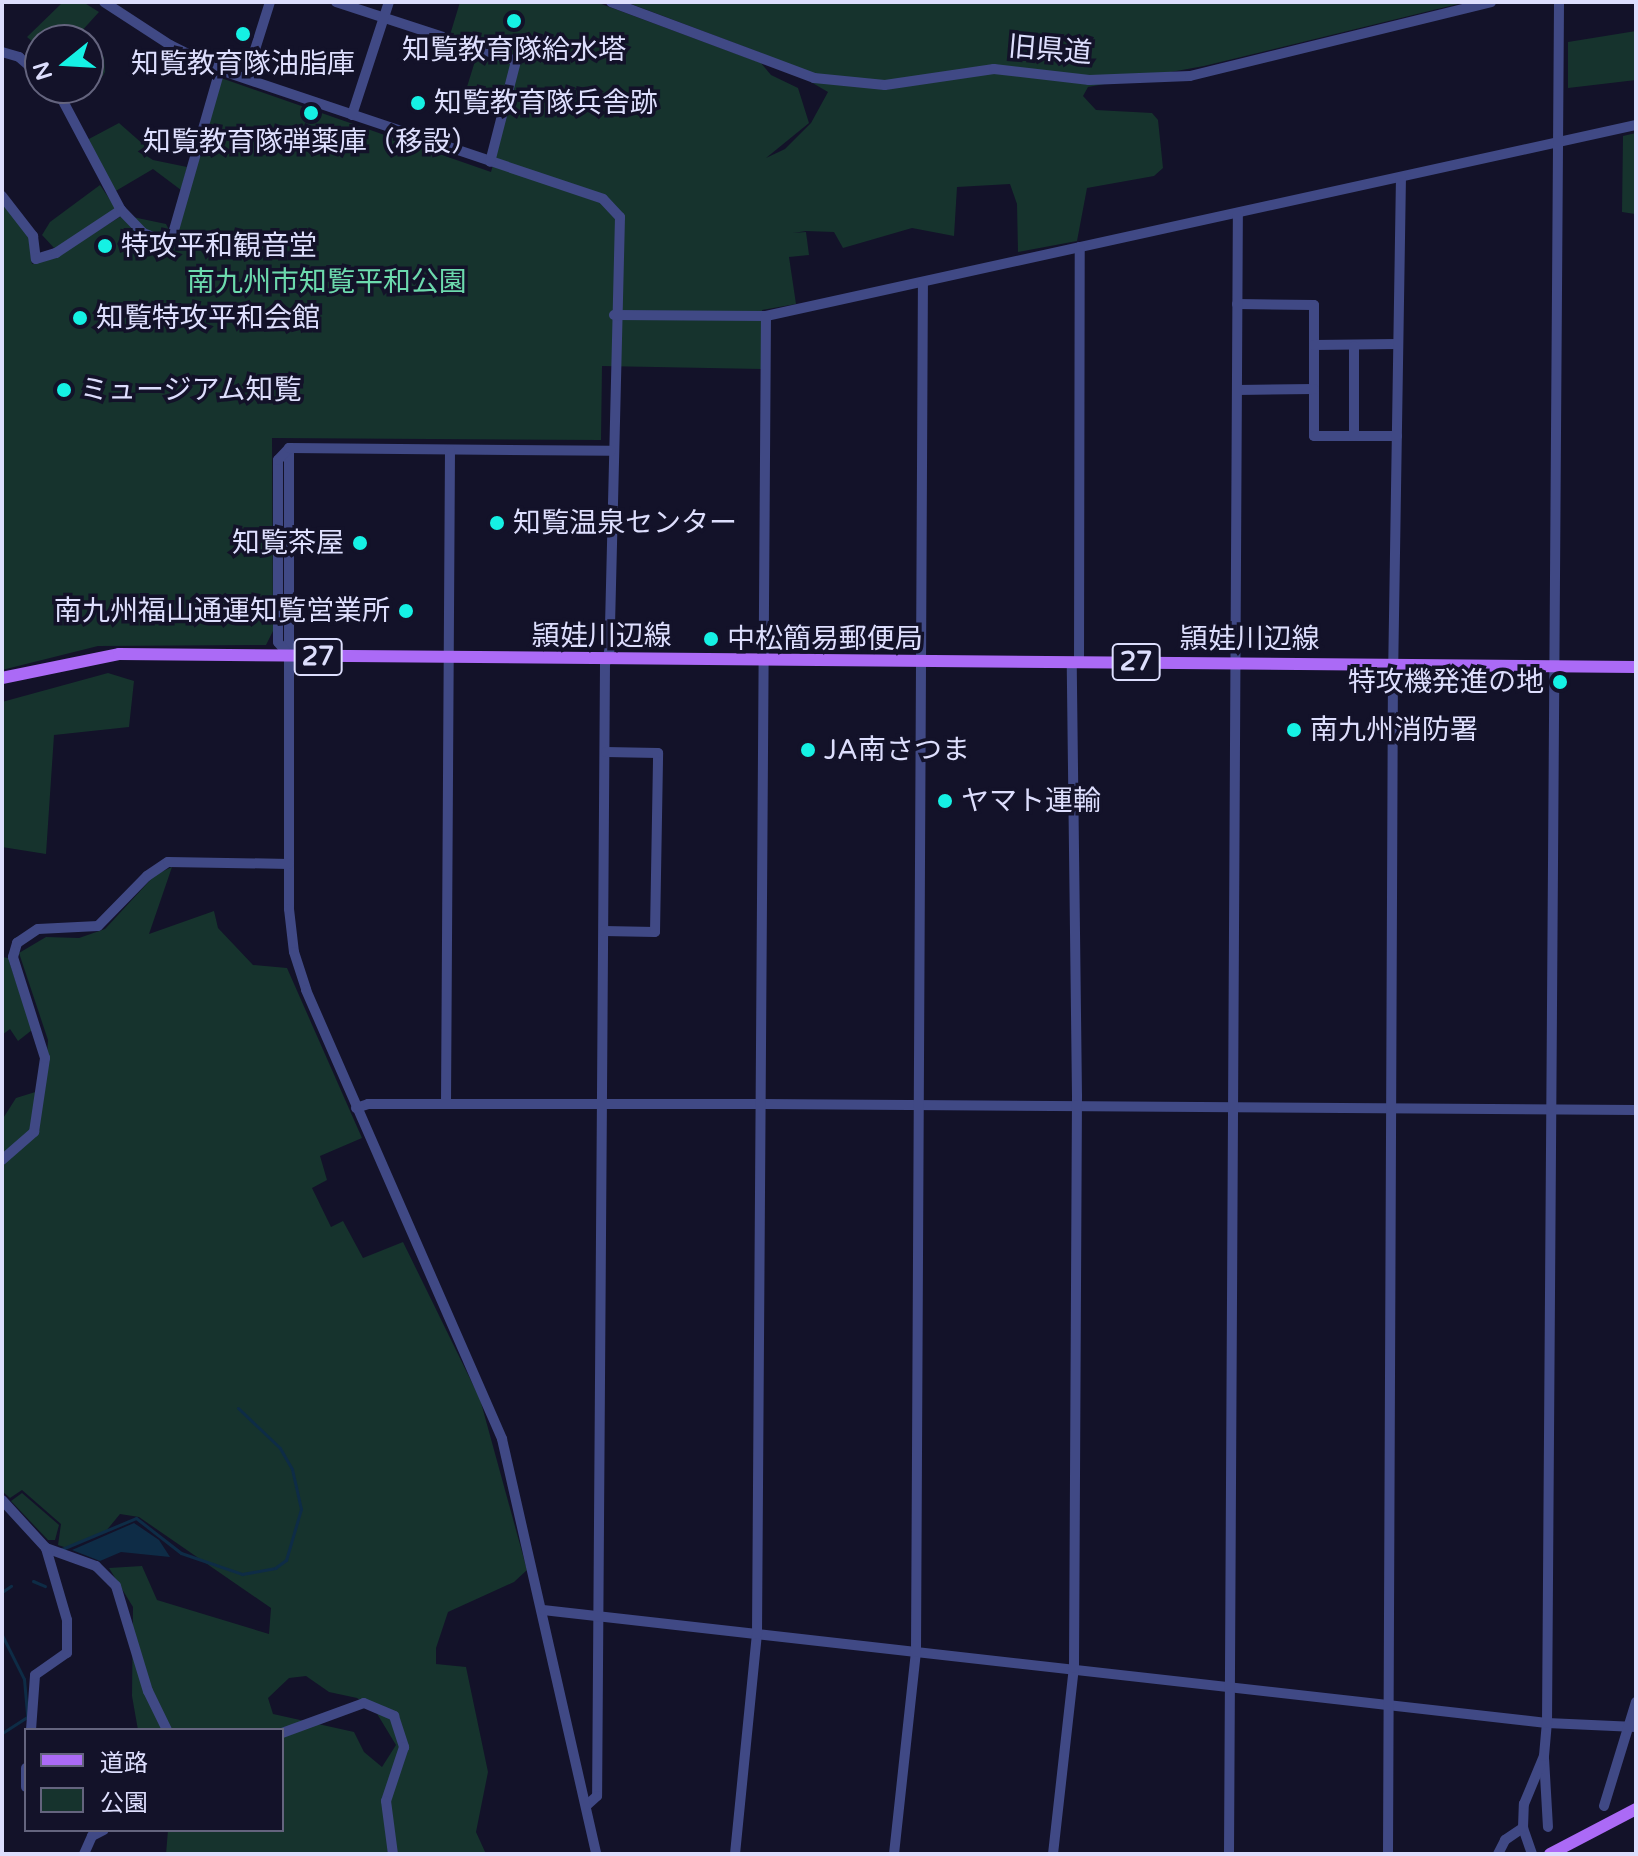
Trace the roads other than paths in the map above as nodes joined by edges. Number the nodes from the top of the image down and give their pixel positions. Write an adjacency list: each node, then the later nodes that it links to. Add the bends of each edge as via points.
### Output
1 (104, 2): 8 (street)
2 (270, 2): 13 (street)
3 (336, 2): 9 (street)
4 (389, 2): 9 (street)
5 (611, 2): 6 (street, 旧県道, via 814,78 885,85 994,69 1089,80 1190,76)
6 (1491, 2)
7 (1559, 2): 17 (street)
8 (117, 6): 12 (street)
9 (384, 17): 15 (street); 18 (street, via 516,61)
10 (2, 52): 11 (street)
11 (24, 61)
12 (220, 70): 13 (street); 21 (street, via 170,244 143,233)
13 (246, 78): 15 (street)
14 (65, 104): 21 (street)
15 (352, 115): 18 (street)
16 (1636, 125): 17 (street)
17 (1557, 143): 19 (street); 45 (street)
18 (490, 162): 26 (street, via 603,199 616,210 621,225)
19 (1401, 177): 22 (street); 28 (street)
20 (2, 196): 21 (street, via 33,236 36,259 56,253)
21 (121, 210)
22 (1238, 214): 23 (street); 25 (street)
23 (1080, 247): 24 (street); 42 (street)
24 (923, 282): 27 (street); 41 (street)
25 (1237, 304): 29 (street, via 1314,305); 32 (street)
26 (614, 315): 27 (street); 36 (street)
27 (766, 316): 40 (street)
28 (1397, 344): 30 (street); 34 (street)
29 (1314, 345): 30 (street); 31 (street)
30 (1354, 346): 33 (street)
31 (1314, 389): 32 (street); 33 (street, via 1314,436)
32 (1237, 390): 43 (street)
33 (1354, 436): 34 (street)
34 (1397, 436): 44 (street)
35 (450, 450): 36 (street); 37 (street, via 289,448 278,460 278,642); 38 (street)
36 (611, 451): 39 (street)
37 (290, 656): 38 (main road, 頴娃川辺線 / 27); 47 (main road, 頴娃川辺線 / 27, via 101,656); 49 (street)
38 (445, 659): 39 (main road, 頴娃川辺線 / 27); 51 (street)
39 (607, 659): 40 (main road, 頴娃川辺線 / 27); 48 (street)
40 (764, 661): 41 (main road, 頴娃川辺線 / 27); 52 (street)
41 (921, 662): 42 (main road, 頴娃川辺線 / 27); 54 (street)
42 (1076, 662): 43 (main road, 頴娃川辺線 / 27); 55 (street)
43 (1235, 663): 44 (main road, 頴娃川辺線 / 27); 57 (street)
44 (1393, 663): 45 (main road, 頴娃川辺線 / 27); 58 (street)
45 (1553, 667): 46 (main road, 頴娃川辺線 / 27); 59 (street)
46 (1636, 667)
47 (2, 678)
48 (606, 752): 50 (street); 50 (street, via 658,753 655,932)
49 (289, 864): 56 (street, via 299,971); 61 (street, via 168,862 98,926 38,929 17,943 13,957 45,1058 34,1132)
50 (604, 931): 53 (street)
51 (446, 1104): 53 (street); 56 (street)
52 (760, 1104): 53 (street); 54 (street); 66 (street)
53 (602, 1105): 65 (street)
54 (919, 1105): 55 (street); 67 (street)
55 (1075, 1106): 57 (street); 68 (street)
56 (356, 1108): 64 (street, via 502,1439)
57 (1233, 1108): 58 (street); 69 (street)
58 (1393, 1108): 59 (street); 71 (street)
59 (1551, 1110): 60 (street); 72 (street)
60 (1636, 1110)
61 (2, 1160)
62 (2, 1500): 63 (street)
63 (46, 1548): 74 (street, via 67,1620 67,1653 35,1675); 75 (street, via 96,1566 116,1586 148,1691)
64 (543, 1610): 65 (street); 78 (street)
65 (598, 1615): 66 (street); 78 (street, via 597,1796)
66 (757, 1634): 67 (street); 87 (street)
67 (916, 1652): 68 (street); 88 (street)
68 (1074, 1668): 69 (street); 89 (street)
69 (1231, 1685): 71 (street); 90 (street)
70 (1636, 1702): 73 (street)
71 (1389, 1704): 72 (street); 91 (street)
72 (1547, 1723): 73 (street); 77 (street)
73 (1631, 1727): 79 (street)
74 (31, 1728)
75 (166, 1728)
76 (284, 1732): 85 (street, via 364,1703 394,1716 404,1747 386,1801)
77 (1544, 1756): 81 (street); 82 (street, via 1524,1804)
78 (587, 1805): 86 (street)
79 (1604, 1806)
80 (1636, 1809): 94 (main road)
81 (1548, 1827)
82 (1523, 1828): 92 (street, via 1505,1840); 93 (street)
83 (88, 1833): 84 (street)
84 (84, 1854)
85 (393, 1854)
86 (596, 1854)
87 (735, 1854)
88 (894, 1854)
89 (1053, 1854)
90 (1229, 1854)
91 (1388, 1854)
92 (1498, 1854)
93 (1532, 1854)
94 (1550, 1854)

